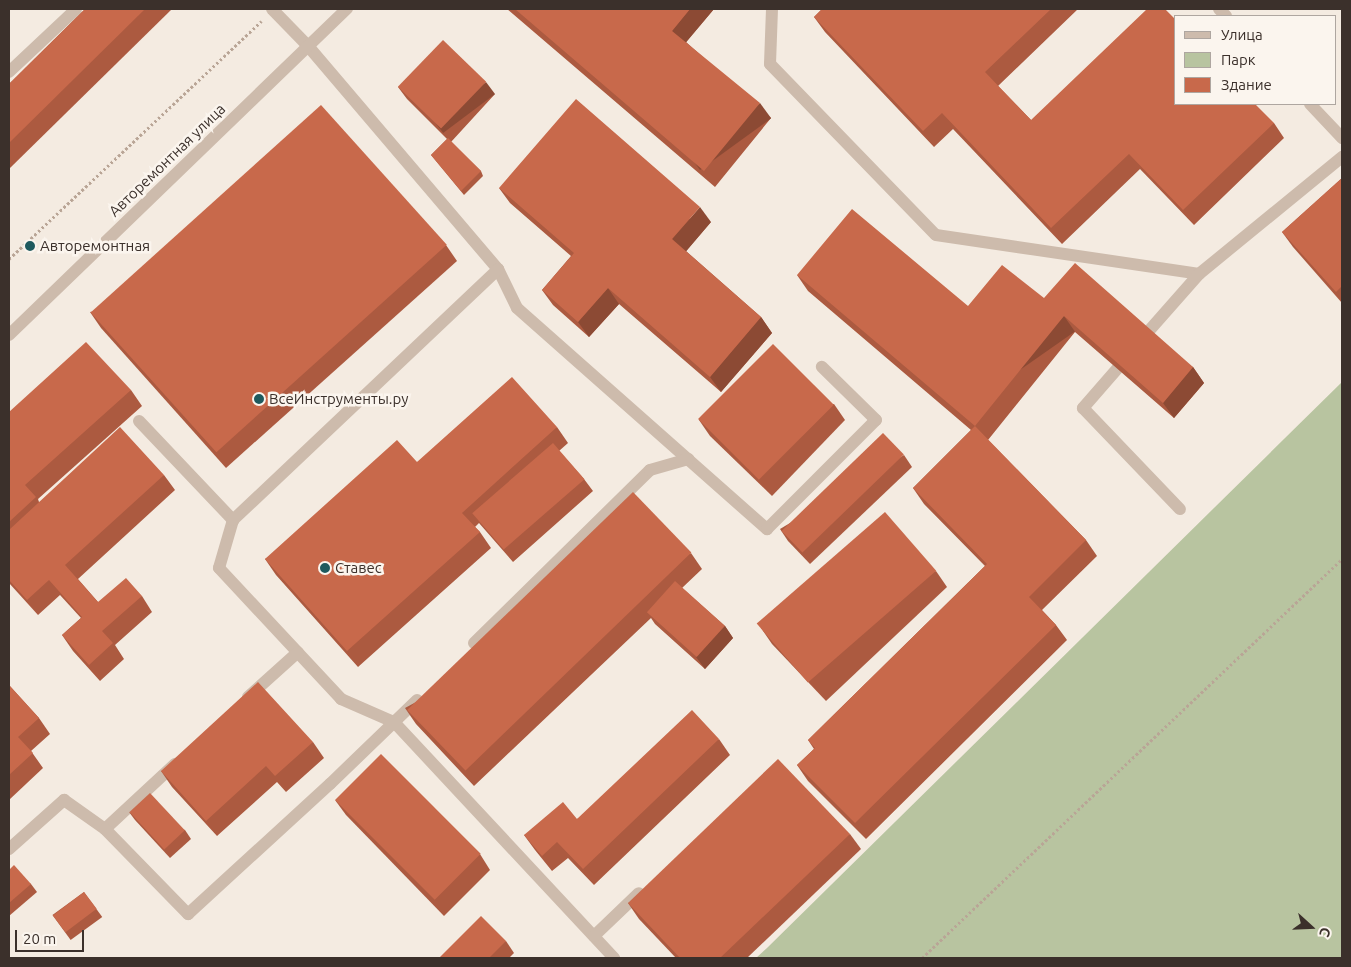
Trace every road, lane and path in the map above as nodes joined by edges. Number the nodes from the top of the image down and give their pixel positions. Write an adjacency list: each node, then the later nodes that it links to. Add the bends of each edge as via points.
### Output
1 (76, 9): 6 (street)
2 (347, 9): 5 (street, Авторемонтная улица)
3 (772, 9): 12 (street, via 770,64 936,235)
4 (272, 10): 5 (street); 10 (path)
5 (308, 46): 11 (street); 14 (street, Авторемонтная улица)
6 (9, 72)
7 (1311, 105): 8 (street)
8 (1342, 138)
9 (1342, 156): 12 (street)
10 (9, 259)
11 (498, 269): 18 (street, via 517,308); 20 (street)
12 (1199, 274): 13 (street)
13 (1147, 333)
14 (9, 335)
15 (822, 367): 18 (street, via 876,420 766,529)
16 (1117, 369): 19 (street, via 1083,408)
17 (139, 421): 20 (street)
18 (688, 459): 23 (street, via 650,470)
19 (1180, 509)
20 (233, 520): 22 (street, via 219,568)
21 (1342, 559): 33 (path)
22 (298, 652): 25 (street); 26 (street, via 341,699)
23 (465, 652)
24 (423, 694): 26 (street)
25 (240, 704)
26 (394, 722): 28 (street, via 188,914); 31 (street)
27 (183, 757): 28 (street)
28 (105, 829): 29 (street, via 64,800)
29 (9, 849)
30 (652, 881): 31 (street)
31 (594, 936): 32 (street)
32 (614, 958)
33 (922, 958)

